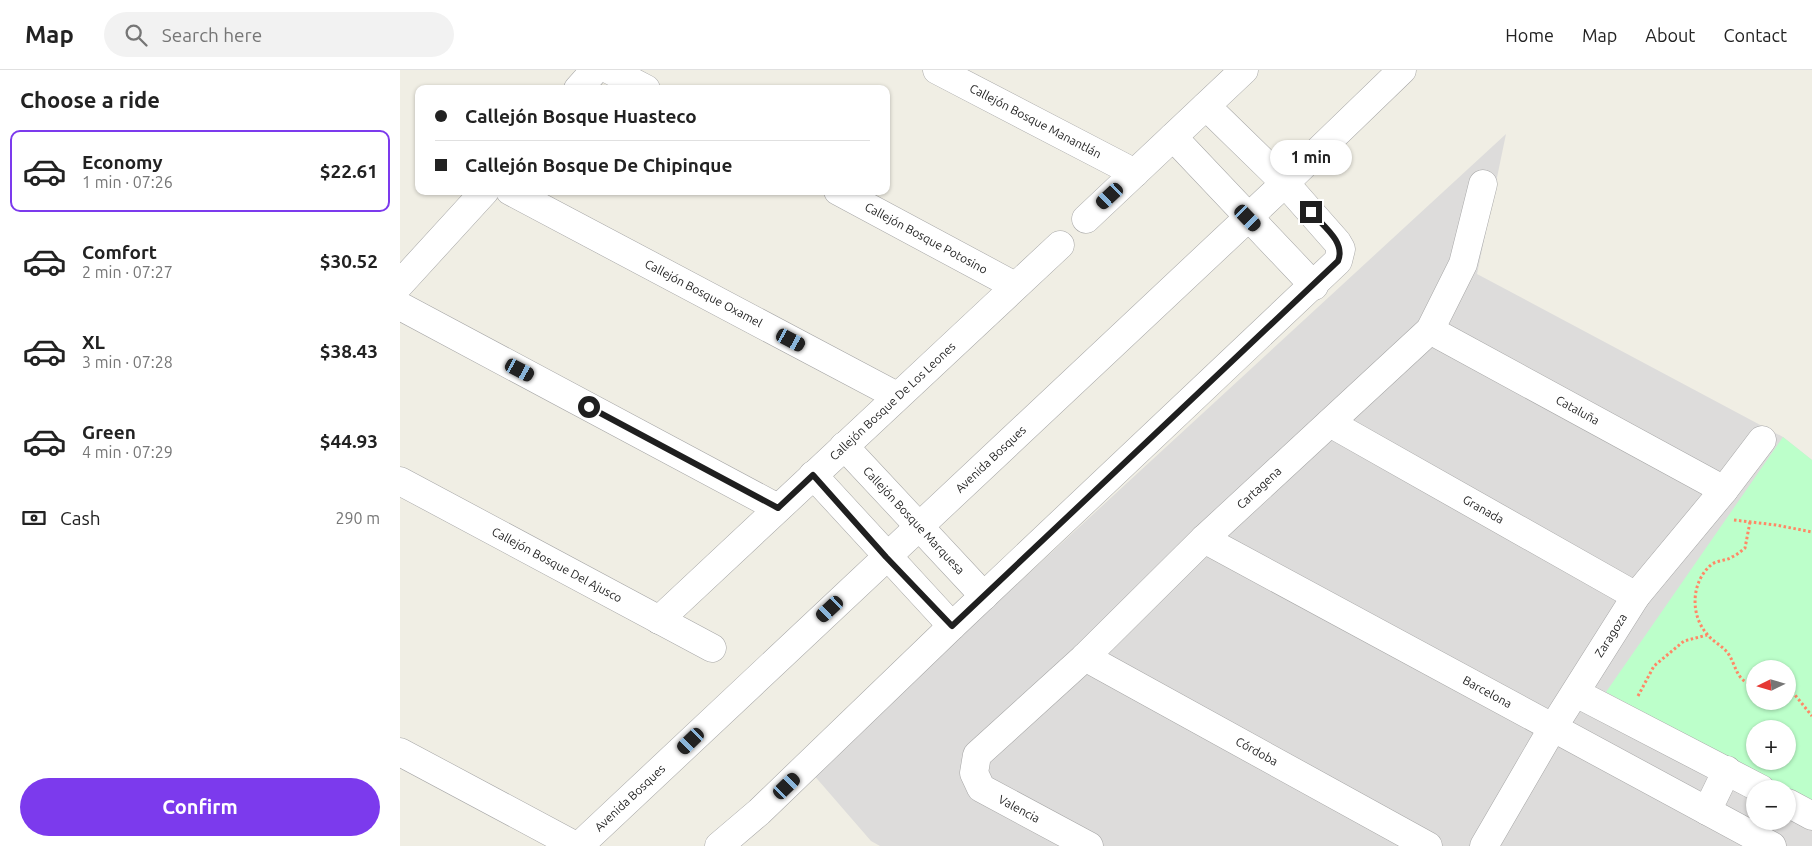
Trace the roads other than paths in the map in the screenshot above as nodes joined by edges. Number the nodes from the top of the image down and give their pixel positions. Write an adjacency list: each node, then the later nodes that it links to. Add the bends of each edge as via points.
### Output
1 (595, 70): 6 (street)
2 (610, 70): 7 (street)
3 (937, 70): 10 (street, Callejón Bosque Manantlán)
4 (1244, 70): 8 (street)
5 (1402, 70): 11 (street, Avenida Bosques)
6 (582, 85)
7 (638, 85)
8 (1206, 106): 9 (street); 11 (street)
9 (1173, 137): 10 (street); 16 (street)
10 (1134, 173): 17 (street)
11 (1285, 183): 16 (street, Avenida Bosques); 21 (street, via 1340,249 1338,261)
12 (1483, 184): 23 (street, Cartagena, via 1463,264)
13 (481, 195): 19 (street)
14 (518, 195): 24 (street, Callejón Bosque Oxamel)
15 (845, 195): 20 (street, Callejón Bosque Potosino)
16 (1248, 218): 21 (street); 32 (street, Avenida Bosques)
17 (1086, 219)
18 (1060, 245): 20 (street, Callejón Bosque De Los Leones)
19 (400, 284)
20 (1015, 286): 24 (street, Callejón Bosque De Los Leones)
21 (1314, 286): 35 (street)
22 (400, 306): 31 (street)
23 (1430, 330): 25 (street, Cartagena); 30 (street, Cataluña)
24 (897, 396): 27 (street, Callejón Bosque De Los Leones)
25 (1330, 423): 33 (street, Cartagena); 36 (street, Granada)
26 (1762, 440): 30 (street, Zaragoza)
27 (844, 446): 28 (street, Callejón Bosque De Los Leones); 32 (street, Callejón Bosque Marquesa)
28 (813, 475): 31 (street, Callejón Bosque De Los Leones); 34 (street)
29 (400, 480): 37 (street, Callejón Bosque Del Ajusco)
30 (1724, 490): 36 (street, Zaragoza)
31 (778, 508): 37 (street, Callejón Bosque De Los Leones)
32 (919, 526): 34 (street, Avenida Bosques); 35 (street, Callejón Bosque Marquesa)
33 (1204, 539): 40 (street, Cartagena); 42 (street, Barcelona)
34 (886, 557): 38 (street); 51 (street, Avenida Bosques)
35 (984, 596): 38 (street)
36 (1636, 596): 41 (street, Zaragoza)
37 (660, 620): 39 (street, Callejón Bosque Del Ajusco)
38 (952, 626): 49 (street)
39 (712, 648)
40 (1085, 657): 44 (street, Cartagena); 55 (street, Córdoba)
41 (1576, 693): 42 (street, Zaragoza); 45 (street)
42 (1552, 729): 48 (street, Barcelona); 56 (street, Zaragoza)
43 (400, 752): 51 (street)
44 (977, 755): 54 (street, Valencia, via 974,773 981,788)
45 (1727, 770): 46 (street); 48 (street)
46 (1746, 781)
47 (1796, 807): 50 (street)
48 (1706, 811): 57 (street, Barcelona)
49 (759, 812): 52 (street); 53 (street)
50 (1812, 816)
51 (577, 846)
52 (719, 846)
53 (742, 846)
54 (1089, 846)
55 (1428, 846)
56 (1484, 846)
57 (1772, 846)

